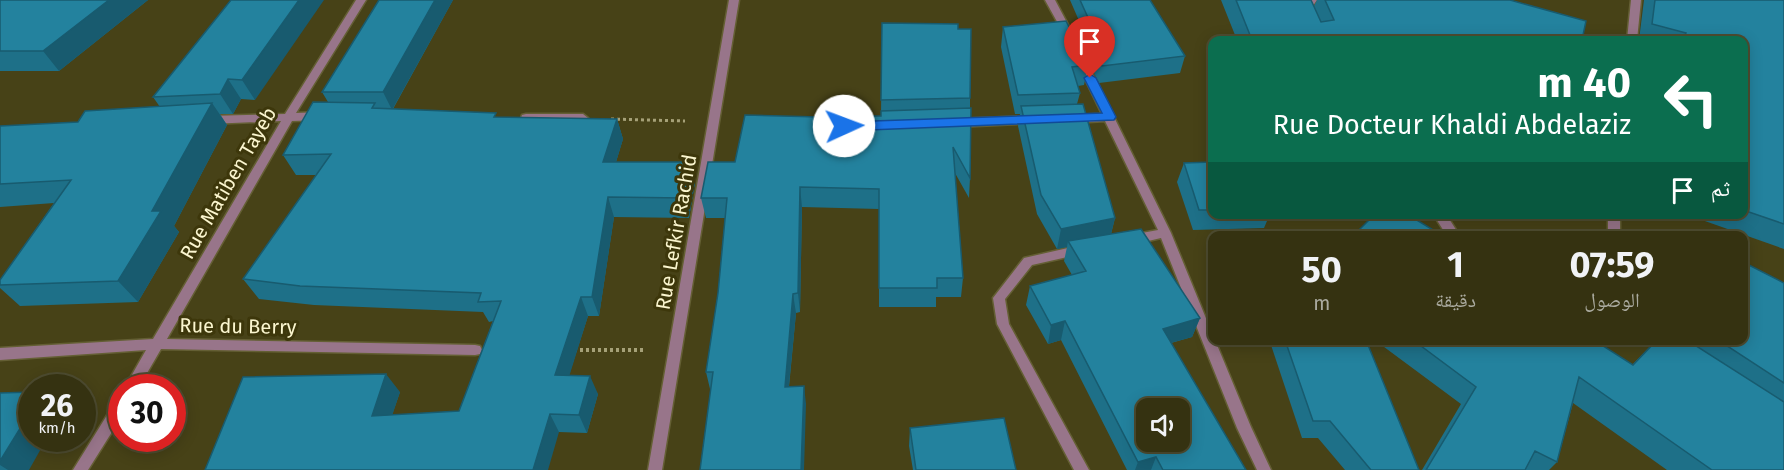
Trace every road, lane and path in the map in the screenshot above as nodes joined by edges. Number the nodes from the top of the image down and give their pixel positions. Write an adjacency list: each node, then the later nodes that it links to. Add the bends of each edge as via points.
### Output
1 (361, 0): 8 (street, Rue Matiben Tayeb)
2 (734, 0): 25 (street, Rue Lefkir Rachid)
3 (1050, 0): 11 (street)
4 (1312, 0): 6 (street, via 1305,10)
5 (1636, 0): 7 (street)
6 (1316, 36)
7 (1632, 36)
8 (289, 116): 9 (street); 15 (street); 21 (street, Rue Matiben Tayeb)
9 (336, 116)
10 (513, 117): 12 (street)
11 (1110, 117): 13 (street); 17 (street)
12 (583, 118)
13 (1064, 119)
14 (1041, 120): 16 (street)
15 (195, 121)
16 (948, 123)
17 (1165, 233): 18 (street); 20 (street)
18 (1119, 242)
19 (1096, 247): 31 (street, via 1028,261 999,298 1003,324)
20 (1208, 339)
21 (158, 344): 23 (street, Rue du Berry); 26 (street, Rue du Berry); 27 (street, Rue Matiben Tayeb)
22 (1210, 345): 32 (street)
23 (475, 350)
24 (569, 350): 25 (path)
25 (675, 350): 30 (street, Rue Lefkir Rachid)
26 (0, 354)
27 (140, 374)
28 (108, 425): 29 (street)
29 (80, 470)
30 (654, 470)
31 (1082, 470)
32 (1264, 470)

